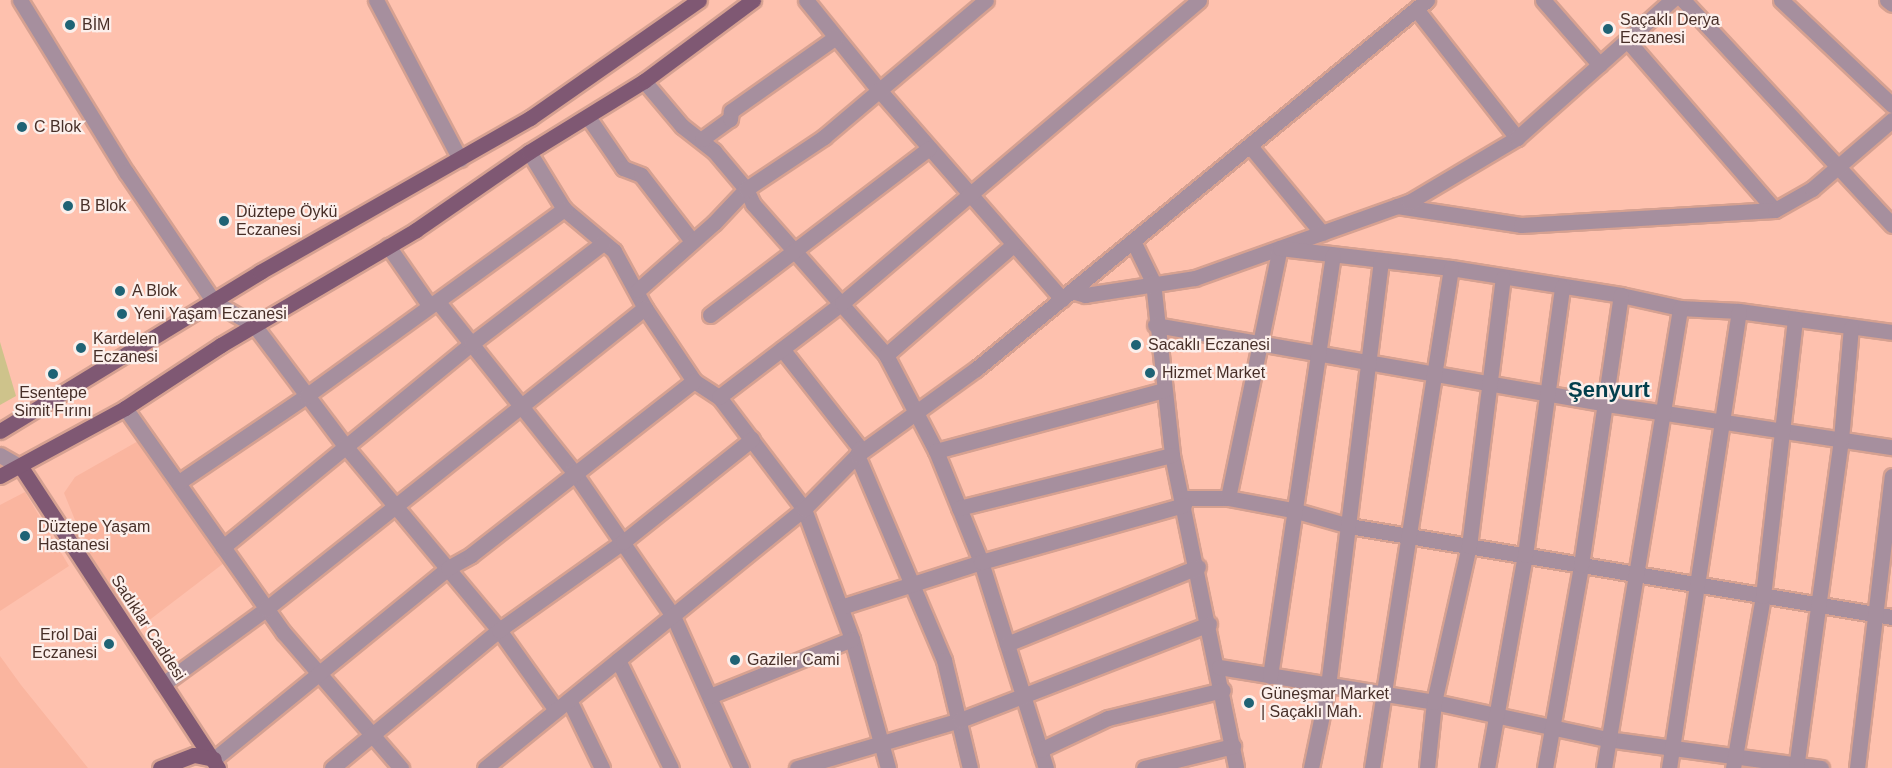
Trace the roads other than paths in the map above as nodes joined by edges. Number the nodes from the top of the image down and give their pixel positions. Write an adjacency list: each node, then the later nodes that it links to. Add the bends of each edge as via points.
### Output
1 (20, 0): 53 (street, via 126,172)
2 (376, 0): 28 (street)
3 (699, 0): 28 (main road, via 530,118)
4 (753, 0): 18 (main road)
5 (806, 0): 15 (street)
6 (986, 0): 19 (street)
7 (1199, 0): 31 (street)
8 (1543, 0): 17 (street)
9 (1672, 0): 16 (street)
10 (1683, 0): 29 (street)
11 (1781, 0): 20 (street)
12 (1887, 0): 14 (street)
13 (1422, 4): 23 (street); 25 (street)
14 (1892, 4)
15 (836, 37): 19 (street); 24 (street, via 731,111 730,119)
16 (1628, 40): 17 (street); 34 (street)
17 (1600, 65): 23 (street)
18 (644, 81): 21 (main road); 24 (street, via 682,126)
19 (879, 90): 26 (street); 30 (street, via 824,137)
20 (1892, 105)
21 (588, 117): 27 (main road); 37 (street, via 623,168 641,175)
22 (1892, 120): 29 (street)
23 (1517, 138): 32 (street)
24 (702, 139): 30 (street)
25 (1250, 146): 36 (street); 38 (street)
26 (929, 148): 31 (street); 42 (street)
27 (529, 152): 33 (street); 41 (main road)
28 (459, 159): 53 (main road)
29 (1839, 167): 34 (street, via 1812,189); 35 (street)
30 (746, 189): 37 (street); 42 (street, via 753,204)
31 (969, 195): 40 (street); 54 (street)
32 (1397, 206): 34 (street, via 1521,225); 36 (street)
33 (564, 209): 39 (street); 55 (street)
34 (1774, 210)
35 (1892, 225)
36 (1322, 233): 43 (street)
37 (692, 241): 50 (street)
38 (1133, 241): 48 (street); 51 (street)
39 (603, 243): 50 (street, via 614,251); 66 (street)
40 (1014, 244): 51 (street); 69 (street)
41 (388, 246): 55 (street); 61 (main road)
42 (796, 248): 54 (street); 59 (street)
43 (1280, 248): 44 (street); 48 (street, via 1195,278); 65 (street)
44 (1333, 255): 45 (street); 68 (street)
45 (1381, 261): 46 (street); 70 (street)
46 (1451, 268): 47 (street); 71 (street)
47 (1503, 278): 49 (street); 73 (street)
48 (1153, 282): 51 (street); 62 (street)
49 (1562, 287): 52 (street); 75 (street)
50 (638, 290): 56 (street)
51 (1067, 295): 81 (street, via 976,369)
52 (1620, 295): 57 (street); 78 (street)
53 (214, 302): 61 (street); 85 (main road)
54 (842, 303): 67 (street); 69 (street)
55 (433, 304): 66 (street); 76 (street)
56 (645, 308): 72 (street); 79 (street)
57 (1680, 308): 58 (street); 82 (street)
58 (1738, 311): 60 (street); 83 (street)
59 (710, 315)
60 (1795, 319): 63 (street); 84 (street)
61 (254, 325): 76 (street); 80 (main road)
62 (1155, 325): 65 (street); 74 (street)
63 (1851, 327): 64 (street); 87 (street)
64 (1892, 332)
65 (1260, 340): 68 (street); 99 (street)
66 (471, 344): 79 (street); 88 (street)
67 (782, 349): 77 (street); 92 (street, via 860,448)
68 (1319, 352): 70 (street); 104 (street)
69 (886, 355): 81 (street)
70 (1369, 362): 71 (street); 105 (street)
71 (1435, 374): 73 (street); 106 (street)
72 (694, 381): 77 (street); 95 (street)
73 (1491, 384): 75 (street); 108 (street)
74 (1164, 390): 90 (street); 93 (street)
75 (1547, 392): 78 (street); 110 (street)
76 (306, 396): 88 (street); 98 (street)
77 (719, 397): 86 (street)
78 (1605, 404): 82 (street); 112 (street)
79 (522, 405): 95 (street); 101 (street)
80 (125, 408): 94 (main road); 98 (street)
81 (916, 409): 90 (street); 92 (street)
82 (1666, 412): 83 (street); 115 (street)
83 (1721, 421): 84 (street); 117 (street)
84 (1781, 430): 87 (street); 118 (street)
85 (0, 431)
86 (752, 440): 102 (street); 107 (street)
87 (1841, 440): 89 (street); 119 (street)
88 (346, 447): 101 (street); 109 (street)
89 (1892, 447)
90 (936, 451): 103 (street)
91 (0, 455): 94 (street, Sadıklar Caddesi)
92 (856, 455): 102 (street); 116 (street)
93 (1172, 455): 100 (street); 103 (street)
94 (21, 467): 96 (main road); 133 (main road, Sadıklar Caddesi)
95 (573, 471): 107 (street); 114 (street, via 471,555)
96 (0, 476)
97 (1892, 476): 122 (street)
98 (178, 482): 109 (street)
99 (1228, 498): 100 (street); 104 (street)
100 (1183, 502): 111 (street); 113 (street)
101 (394, 504): 114 (street); 121 (street)
102 (804, 508): 120 (street); 123 (street)
103 (959, 508): 111 (street)
104 (1293, 510): 105 (street); 132 (street)
105 (1349, 526): 106 (street); 134 (street)
106 (1407, 536): 108 (street); 137 (street)
107 (623, 542): 123 (street); 126 (street)
108 (1468, 546): 110 (street); 140 (street)
109 (223, 547): 121 (street)
110 (1525, 555): 112 (street); 142 (street)
111 (981, 562): 116 (street); 128 (street)
112 (1581, 565): 115 (street); 144 (street)
113 (1198, 567): 125 (street); 128 (street)
114 (448, 568): 126 (street); 131 (street)
115 (1636, 572): 117 (street); 146 (street)
116 (912, 584): 120 (street); 143 (street, via 944,660)
117 (1699, 585): 118 (street); 149 (street)
118 (1763, 596): 119 (street); 151 (street)
119 (1815, 606): 122 (street); 153 (street)
120 (841, 607): 127 (street)
121 (266, 609): 131 (street); 133 (street)
122 (1875, 615): 124 (street); 175 (street)
123 (672, 616): 129 (street); 138 (street)
124 (1892, 618)
125 (1209, 624): 130 (street); 136 (street)
126 (499, 630): 141 (street); 145 (street)
127 (852, 639): 138 (street); 147 (street)
128 (1007, 644): 136 (street)
129 (618, 660): 139 (street); 159 (street)
130 (1218, 667): 132 (street); 135 (street)
131 (319, 674): 145 (street); 152 (street)
132 (1270, 676): 134 (street)
133 (163, 684): 152 (main road, Sadıklar Caddesi)
134 (1328, 686): 137 (street); 167 (street)
135 (1223, 690): 148 (street); 150 (street, via 1108,718)
136 (1023, 695): 143 (street); 150 (street)
137 (1383, 695): 140 (street); 168 (street)
138 (710, 696): 160 (street)
139 (569, 700): 141 (street); 158 (street)
140 (1434, 702): 142 (street); 169 (street)
141 (556, 710): 157 (street)
142 (1494, 714): 144 (street); 170 (street)
143 (960, 720): 147 (street); 163 (street)
144 (1550, 725): 146 (street); 171 (street)
145 (374, 735): 155 (street); 156 (street)
146 (1607, 739): 149 (street); 172 (street)
147 (881, 743): 161 (street); 162 (street)
148 (1233, 746): 165 (street); 166 (street)
149 (1672, 749): 151 (street); 173 (street)
150 (1040, 750): 164 (street)
151 (1734, 761): 153 (street)
152 (216, 764): 154 (main road, via 194,756)
153 (1796, 766): 174 (street)
154 (160, 768)
155 (332, 768)
156 (401, 768)
157 (485, 768)
158 (603, 768)
159 (671, 768)
160 (741, 768)
161 (797, 768)
162 (888, 768)
163 (970, 768)
164 (1046, 768)
165 (1144, 768)
166 (1236, 768)
167 (1311, 768)
168 (1372, 768)
169 (1427, 768)
170 (1487, 768)
171 (1545, 768)
172 (1604, 768)
173 (1669, 768)
174 (1821, 768)
175 (1857, 768)

